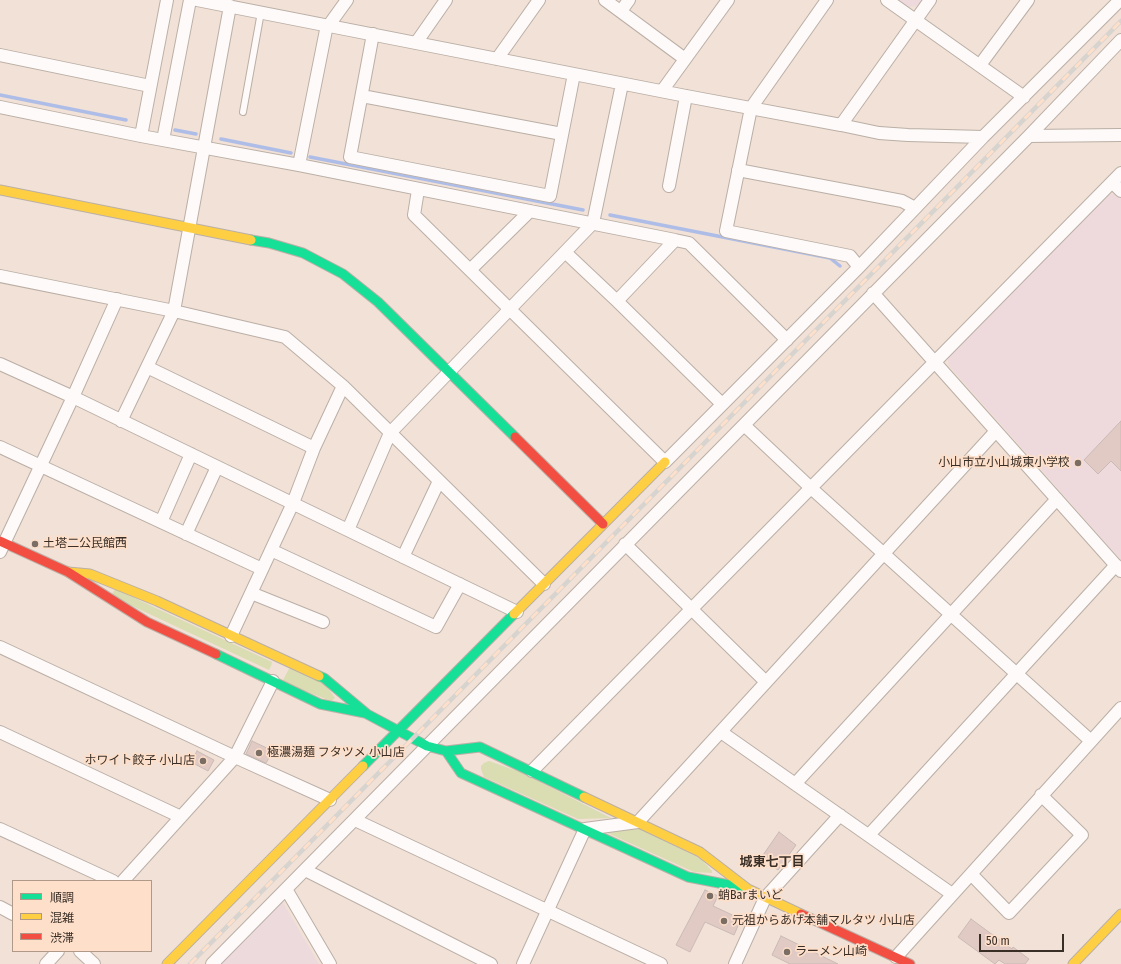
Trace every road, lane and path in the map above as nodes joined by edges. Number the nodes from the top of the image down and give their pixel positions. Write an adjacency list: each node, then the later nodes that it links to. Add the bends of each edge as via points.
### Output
1 (167, 0): 29 (street)
2 (190, 0): 43 (street)
3 (197, 0): 15 (street)
4 (347, 0): 19 (street)
5 (446, 0): 22 (street)
6 (539, 0): 24 (street)
7 (605, 0): 16 (street)
8 (629, 0): 16 (street)
9 (728, 0): 25 (street)
10 (828, 0): 35 (street)
11 (887, 0): 18 (street)
12 (930, 0): 18 (street)
13 (1028, 0): 26 (street)
14 (1120, 0): 33 (street)
15 (230, 6): 17 (street); 44 (street)
16 (621, 11): 25 (street)
17 (261, 12): 19 (street); 36 (lane)
18 (916, 20): 26 (street); 37 (street)
19 (328, 25): 20 (street); 45 (street)
20 (373, 34): 22 (street); 31 (street)
21 (1121, 40): 41 (street)
22 (416, 43): 24 (street)
23 (0, 55): 29 (street)
24 (497, 58): 27 (street)
25 (685, 59): 30 (street)
26 (980, 65): 33 (street)
27 (574, 74): 28 (street); 38 (street)
28 (622, 84): 30 (street); 54 (street)
29 (150, 86): 40 (street)
30 (662, 91): 32 (street)
31 (362, 96): 38 (street); 38 (street, via 350,157 550,196)
32 (686, 96): 35 (street); 48 (street)
33 (1024, 96): 42 (street)
34 (0, 107): 40 (street)
35 (751, 108): 37 (street); 46 (street)
36 (243, 112)
37 (841, 125): 42 (street, via 908,136)
38 (562, 134)
39 (1121, 135): 41 (street)
40 (141, 136): 43 (street)
41 (1029, 136): 61 (street)
42 (983, 137): 52 (street)
43 (163, 140): 44 (street)
44 (204, 148): 45 (street); 55 (street)
45 (299, 165): 51 (street)
46 (738, 170): 52 (street, via 902,201); 58 (street, via 726,232 850,256)
47 (1121, 173): 49 (street)
48 (670, 186)
49 (1117, 186): 67 (street)
50 (0, 190): 55 (street)
51 (418, 190): 53 (street); 59 (street, via 414,215)
52 (915, 208): 58 (street)
53 (530, 211): 54 (street); 59 (street)
54 (593, 223): 56 (street); 57 (street)
55 (189, 227): 65 (street); 70 (street, via 269,243 303,254 343,274 378,302)
56 (675, 240): 63 (street); 66 (street, via 689,243)
57 (565, 252): 63 (street); 64 (street)
58 (859, 267): 66 (street)
59 (470, 270): 64 (street)
60 (0, 276): 62 (street)
61 (873, 293): 67 (street); 75 (street)
62 (117, 299): 65 (street); 72 (street)
63 (617, 301): 73 (street)
64 (510, 309): 70 (street); 81 (street)
65 (174, 311): 69 (street); 71 (street, via 285,337)
66 (787, 340): 73 (street)
67 (935, 362): 76 (street); 85 (street)
68 (0, 364): 72 (street)
69 (147, 367): 74 (street); 79 (street)
70 (449, 372): 77 (street); 89 (street)
71 (343, 386): 77 (street); 79 (street)
72 (73, 397): 74 (street); 82 (street)
73 (722, 404): 81 (street)
74 (121, 421): 80 (street)
75 (744, 425): 85 (street); 92 (street)
76 (996, 430): 86 (street); 95 (street)
77 (390, 433): 84 (street); 90 (street)
78 (0, 447): 82 (street)
79 (314, 448): 87 (street)
80 (192, 454): 83 (street); 88 (street)
81 (665, 462): 89 (street)
82 (41, 466): 88 (street); 93 (street)
83 (217, 467): 87 (street); 91 (street)
84 (439, 481): 96 (street); 101 (street)
85 (811, 488): 95 (street); 103 (street)
86 (1057, 499): 97 (street); 105 (street)
87 (293, 503): 90 (street); 94 (street)
88 (161, 522): 91 (street)
89 (603, 524): 101 (street)
90 (348, 530): 96 (street)
91 (186, 534): 98 (street)
92 (625, 544): 103 (street); 118 (street)
93 (1, 545): 99 (street)
94 (271, 550): 98 (street); 100 (street, via 436,627)
95 (883, 554): 105 (street); 111 (street)
96 (404, 557): 100 (street)
97 (1118, 568): 109 (street)
98 (262, 570): 102 (street)
99 (68, 572): 107 (street, via 90,574 157,601); 110 (street, via 147,622)
100 (460, 584): 104 (street)
101 (544, 584): 104 (street)
102 (251, 593): 106 (street); 107 (street)
103 (691, 609): 111 (street); 121 (street)
104 (517, 612): 114 (street)
105 (951, 615): 109 (street); 122 (street)
106 (322, 622)
107 (231, 636): 113 (street, via 324,678)
108 (0, 647): 120 (street)
109 (1017, 673): 117 (street); 131 (street)
110 (273, 681): 113 (street, via 320,704); 120 (street)
111 (766, 682): 116 (street)
112 (1121, 708): 117 (street)
113 (367, 714): 114 (street)
114 (397, 731): 118 (street); 124 (street)
115 (0, 732): 126 (street)
116 (720, 732): 122 (street); 128 (street)
117 (1091, 741): 123 (street)
118 (427, 746): 119 (street); 127 (street)
119 (446, 751): 121 (street, via 480,747); 130 (street, via 461,773)
120 (235, 758): 124 (street); 126 (street)
121 (532, 771): 128 (street)
122 (795, 784): 125 (street)
123 (1041, 795): 133 (street); 133 (street, via 1082,835 1009,913)
124 (330, 800): 148 (street)
125 (840, 815): 131 (street); 139 (street)
126 (181, 817): 135 (street)
127 (355, 820): 132 (street); 140 (street)
128 (638, 822): 130 (street); 137 (street, via 700,852)
129 (0, 829): 134 (street)
130 (585, 830): 137 (street, via 688,877); 140 (street)
131 (869, 835): 138 (street)
132 (305, 870): 136 (street); 151 (street)
133 (971, 874): 138 (street)
134 (111, 880)
135 (124, 880)
136 (286, 889): 149 (street); 150 (street)
137 (748, 889): 139 (street)
138 (952, 894): 144 (street)
139 (766, 898): 144 (street); 145 (street)
140 (548, 911): 152 (street); 153 (street)
141 (1121, 914): 155 (street)
142 (57, 952): 146 (street)
143 (81, 952): 147 (street)
144 (896, 957): 154 (street)
145 (737, 963)
146 (46, 964)
147 (94, 964)
148 (167, 964)
149 (212, 964)
150 (330, 964)
151 (491, 964)
152 (523, 964)
153 (661, 964)
154 (910, 964)
155 (1073, 964)

